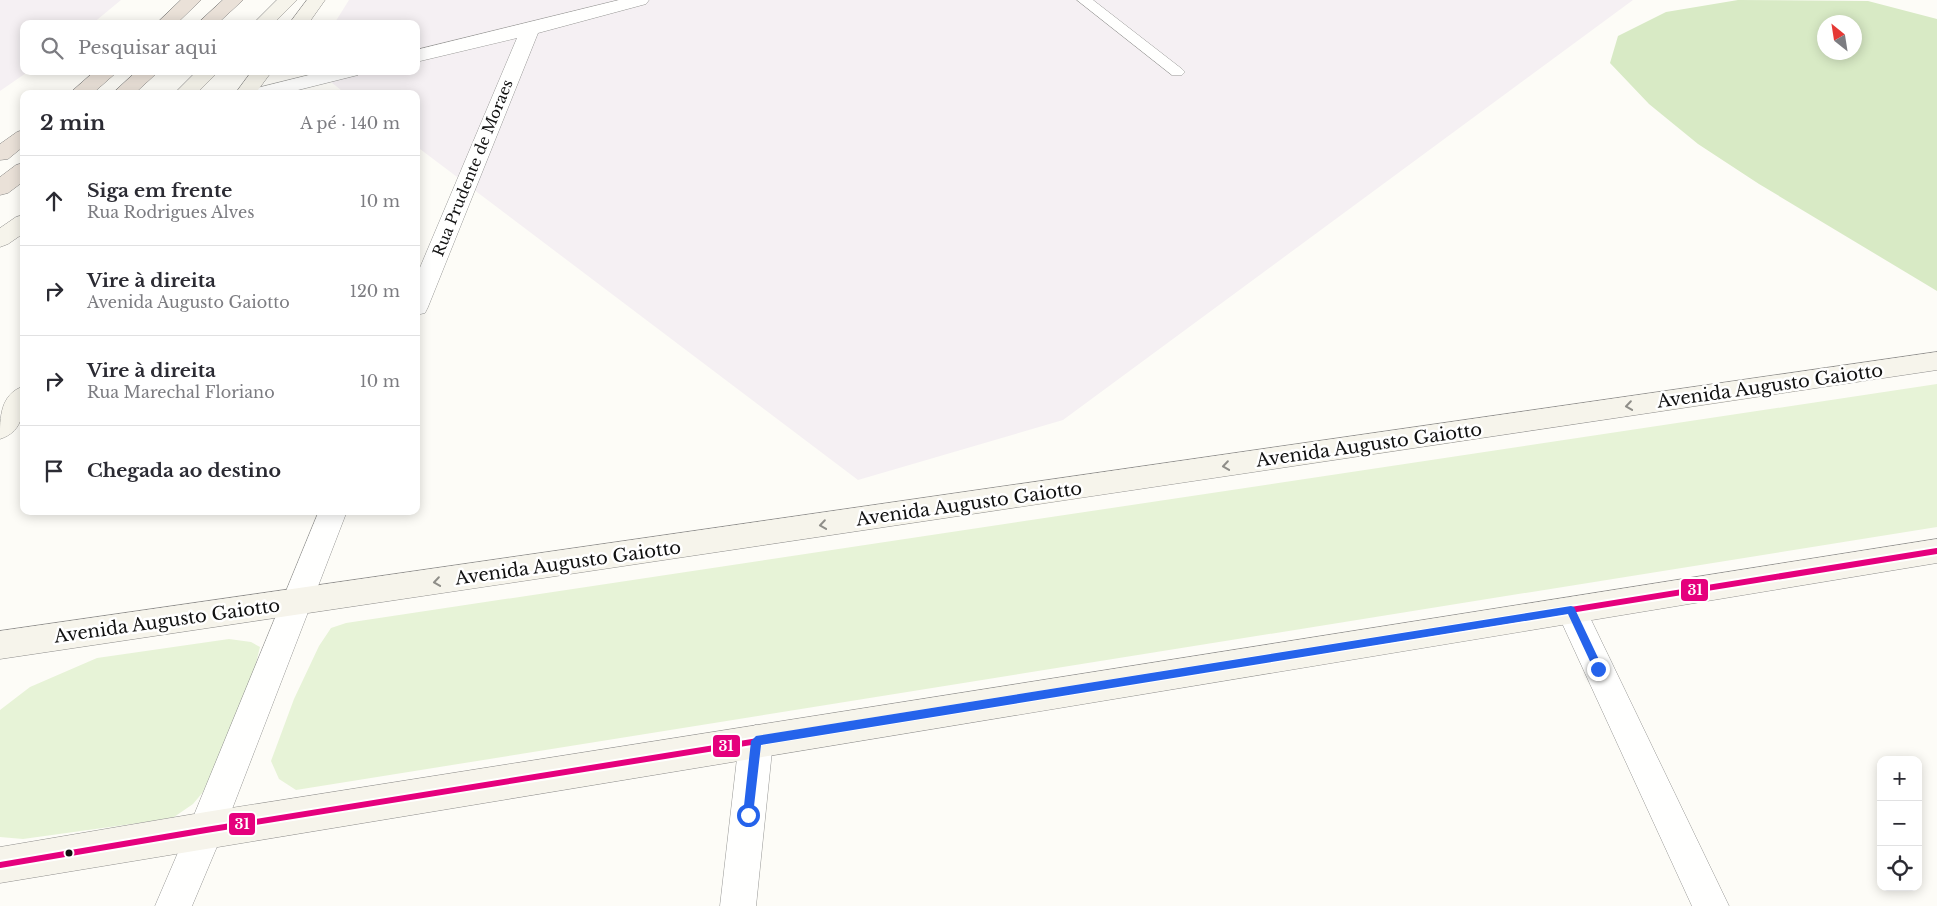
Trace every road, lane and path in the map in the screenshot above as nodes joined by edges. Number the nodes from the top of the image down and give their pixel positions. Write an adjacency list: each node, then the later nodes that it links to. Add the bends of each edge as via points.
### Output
1 (192, 0): 7 (highway)
2 (234, 0): 8 (highway)
3 (288, 0): 9 (street)
4 (316, 0): 10 (street)
5 (640, 0): 11 (street)
6 (1084, 0): 13 (lane)
7 (170, 20)
8 (211, 20)
9 (266, 20)
10 (301, 20)
11 (530, 29): 12 (street); 30 (street, Rua Prudente de Moraes)
12 (420, 55)
13 (1177, 72)
14 (103, 75): 19 (highway)
15 (144, 75): 20 (highway)
16 (205, 75): 21 (street)
17 (259, 75): 22 (street)
18 (334, 75): 23 (street)
19 (84, 90)
20 (127, 90)
21 (188, 90)
22 (248, 90)
23 (273, 90)
24 (20, 139): 25 (highway)
25 (0, 154)
26 (20, 173): 27 (highway)
27 (0, 188)
28 (20, 225): 29 (street)
29 (0, 239)
30 (420, 297)
31 (1937, 361): 36 (street, Avenida Augusto Gaiotto, one-way to 36)
32 (20, 401): 33 (street)
33 (0, 428)
34 (331, 515): 36 (street)
35 (1937, 551): 37 (street)
36 (296, 603): 38 (street, Avenida Augusto Gaiotto); 40 (street)
37 (1571, 610): 39 (street); 44 (street)
38 (0, 645)
39 (756, 741): 40 (street); 43 (street)
40 (206, 830): 41 (street); 42 (street)
41 (0, 864)
42 (173, 906)
43 (738, 906)
44 (1711, 906)

